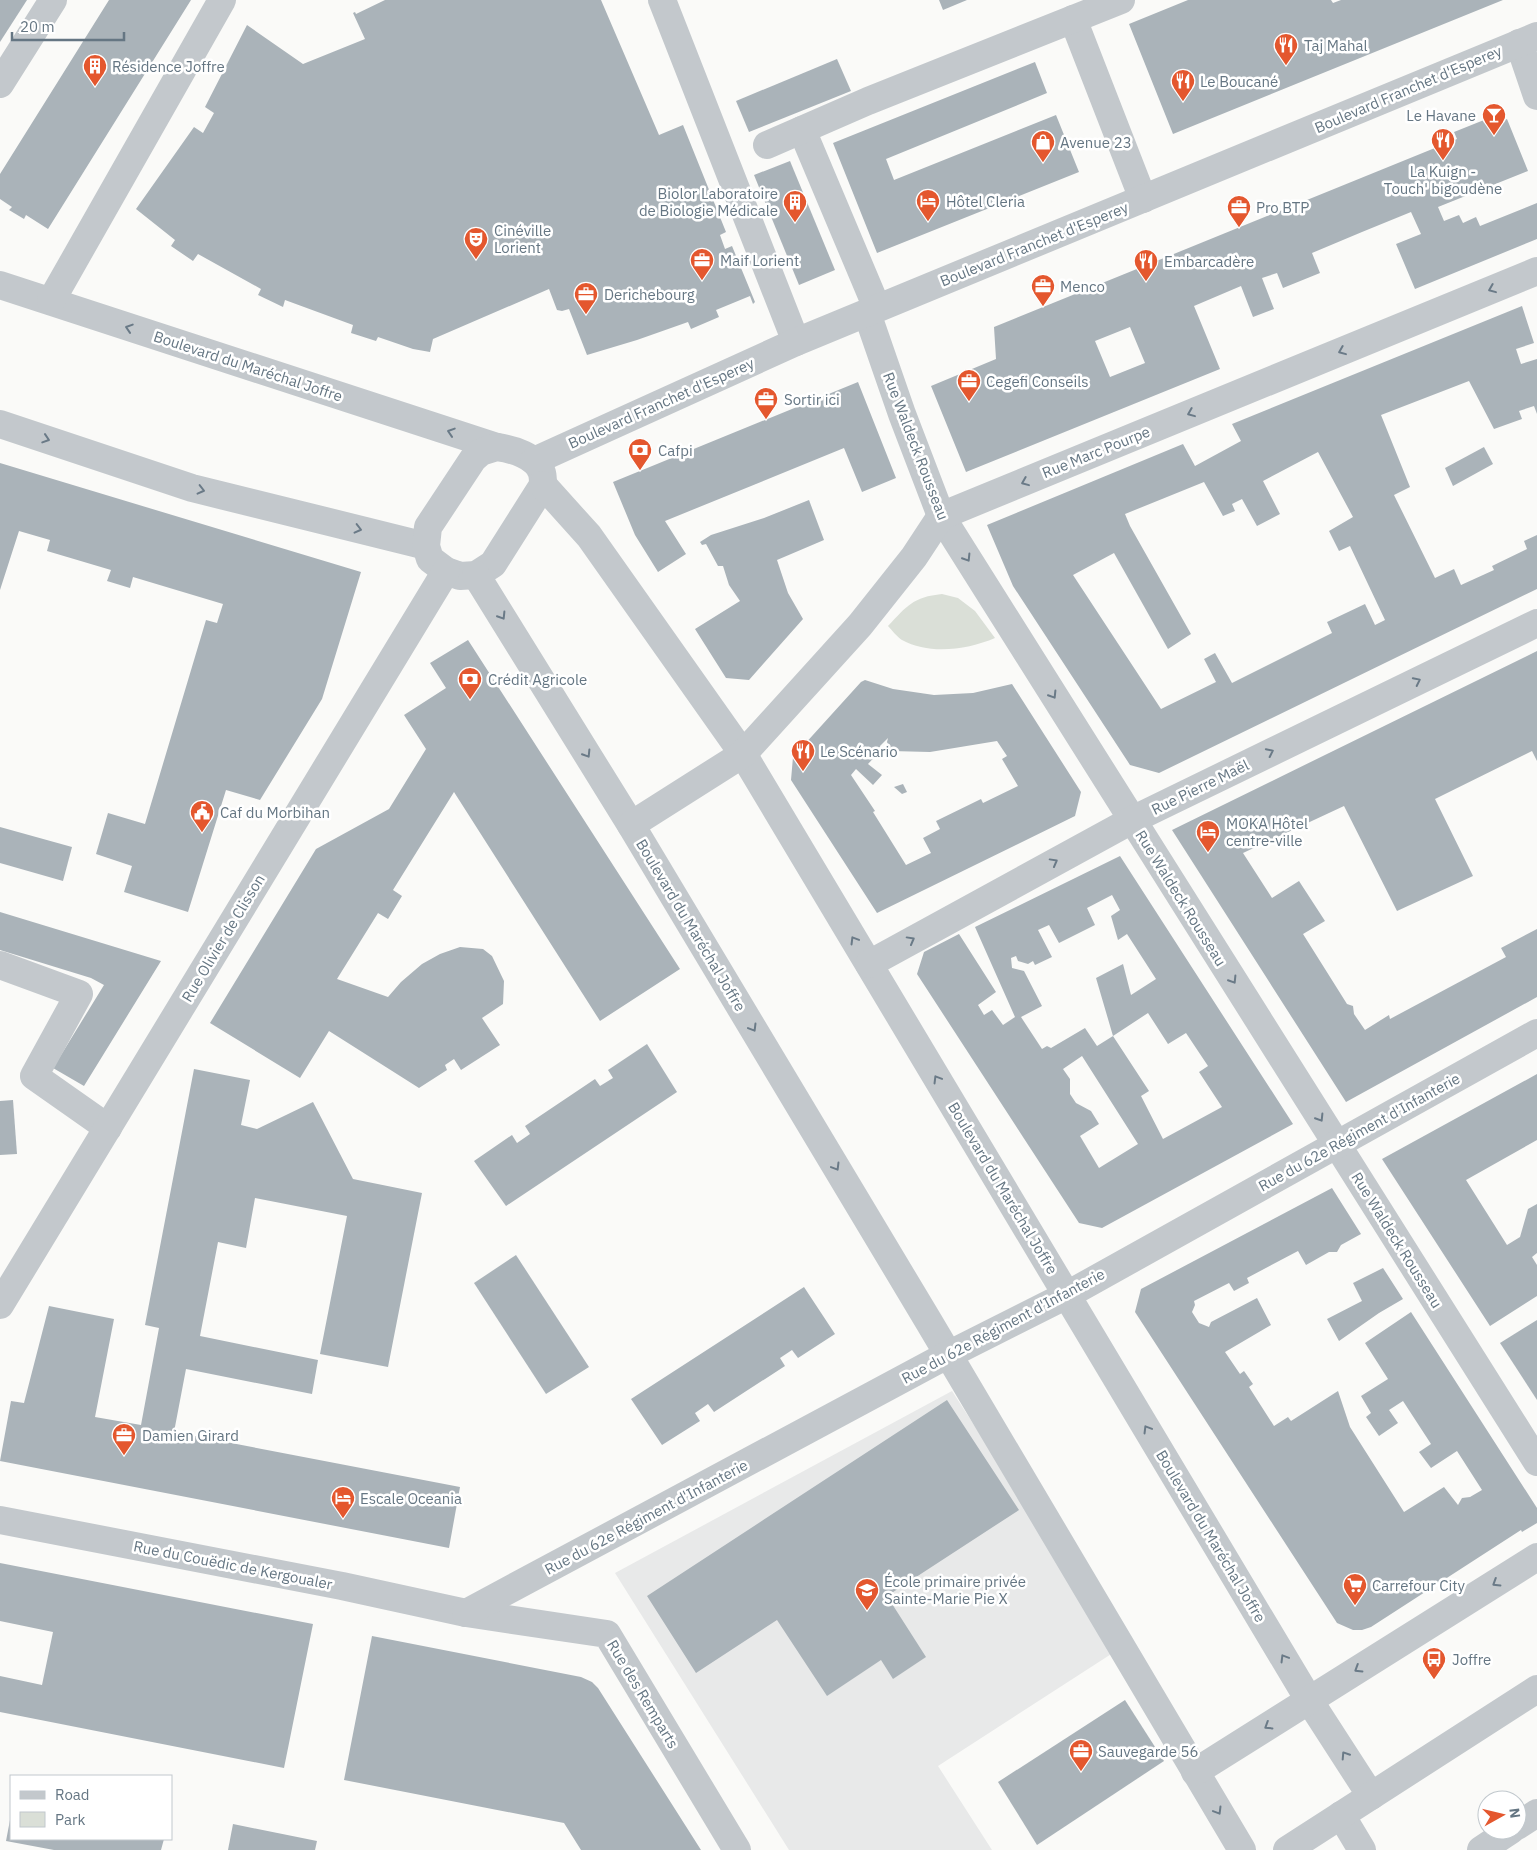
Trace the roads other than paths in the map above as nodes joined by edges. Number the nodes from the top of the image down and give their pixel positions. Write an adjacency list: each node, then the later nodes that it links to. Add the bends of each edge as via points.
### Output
1 (53, 0): 7 (street)
2 (222, 0): 14 (street)
3 (662, 0): 16 (street)
4 (1121, 0): 5 (street)
5 (1073, 19): 9 (street); 11 (street)
6 (1528, 40): 8 (street); 11 (street, Boulevard Franchet d'Esperey)
7 (0, 84)
8 (1537, 96)
9 (802, 130): 10 (street); 15 (street, Rue Waldeck Rousseau)
10 (767, 145)
11 (1143, 199): 15 (street, Boulevard Franchet d'Esperey)
12 (1537, 270): 20 (street, Rue Marc Pourpe, one-way to 20)
13 (0, 285): 14 (street, Boulevard du Maréchal Joffre)
14 (51, 302): 18 (street, Boulevard du Maréchal Joffre, one-way to 14)
15 (872, 310): 16 (street, Boulevard Franchet d'Esperey); 20 (street, Rue Waldeck Rousseau, via 902,414)
16 (796, 342): 19 (street, Boulevard Franchet d'Esperey)
17 (0, 424): 21 (street, one-way to 21, via 192,488)
18 (497, 447): 19 (street, Boulevard du Maréchal Joffre, via 512,449); 21 (street, via 481,452 473,460 428,527)
19 (539, 473): 23 (street, via 493,564); 25 (street, Boulevard du Maréchal Joffre, via 589,536)
20 (941, 516): 25 (street, via 914,557 860,626); 26 (street, Rue Waldeck Rousseau, one-way to 26)
21 (426, 546): 22 (street, via 430,559)
22 (446, 571): 23 (street, via 460,576); 31 (street, Rue Olivier de Clisson)
23 (476, 575): 27 (street, Boulevard du Maréchal Joffre, one-way to 27)
24 (1537, 623): 26 (street, Rue Pierre Maël, one-way to 24)
25 (743, 754): 27 (street, Boulevard du Maréchal Joffre); 28 (street, Boulevard du Maréchal Joffre, one-way to 25)
26 (1132, 820): 28 (street, Rue Pierre Maël, one-way to 26); 32 (street, Rue Waldeck Rousseau, one-way to 32)
27 (631, 825): 35 (street, Boulevard du Maréchal Joffre, one-way to 35)
28 (869, 964): 33 (street, Boulevard du Maréchal Joffre, one-way to 28)
29 (0, 965): 31 (street, via 79,994 34,1076)
30 (1537, 1033): 32 (street, Rue du 62e Régiment d'Infanterie)
31 (108, 1128): 34 (street, Rue Olivier de Clisson)
32 (1337, 1145): 33 (street, Rue du 62e Régiment d'Infanterie); 36 (street, Rue Waldeck Rousseau)
33 (1067, 1295): 35 (street, Rue du 62e Régiment d'Infanterie); 41 (street, Boulevard du Maréchal Joffre, one-way to 33)
34 (0, 1305)
35 (948, 1354): 39 (street, Rue du 62e Régiment d'Infanterie); 42 (street, Boulevard du Maréchal Joffre)
36 (1537, 1462)
37 (0, 1520): 39 (street, Rue du Couëdic de Kergoualer)
38 (1537, 1556): 41 (street, one-way to 41)
39 (466, 1613): 46 (street, Rue des Remparts, via 607,1634)
40 (1537, 1689): 43 (street)
41 (1309, 1700): 42 (street, one-way to 42); 43 (street, Boulevard du Maréchal Joffre, one-way to 41)
42 (1195, 1772): 47 (street, Boulevard du Maréchal Joffre, one-way to 47)
43 (1371, 1796): 44 (street)
44 (1341, 1815): 48 (street); 49 (street)
45 (1496, 1840): 50 (street)
46 (737, 1850)
47 (1242, 1850)
48 (1286, 1850)
49 (1362, 1850)
50 (1481, 1850)

